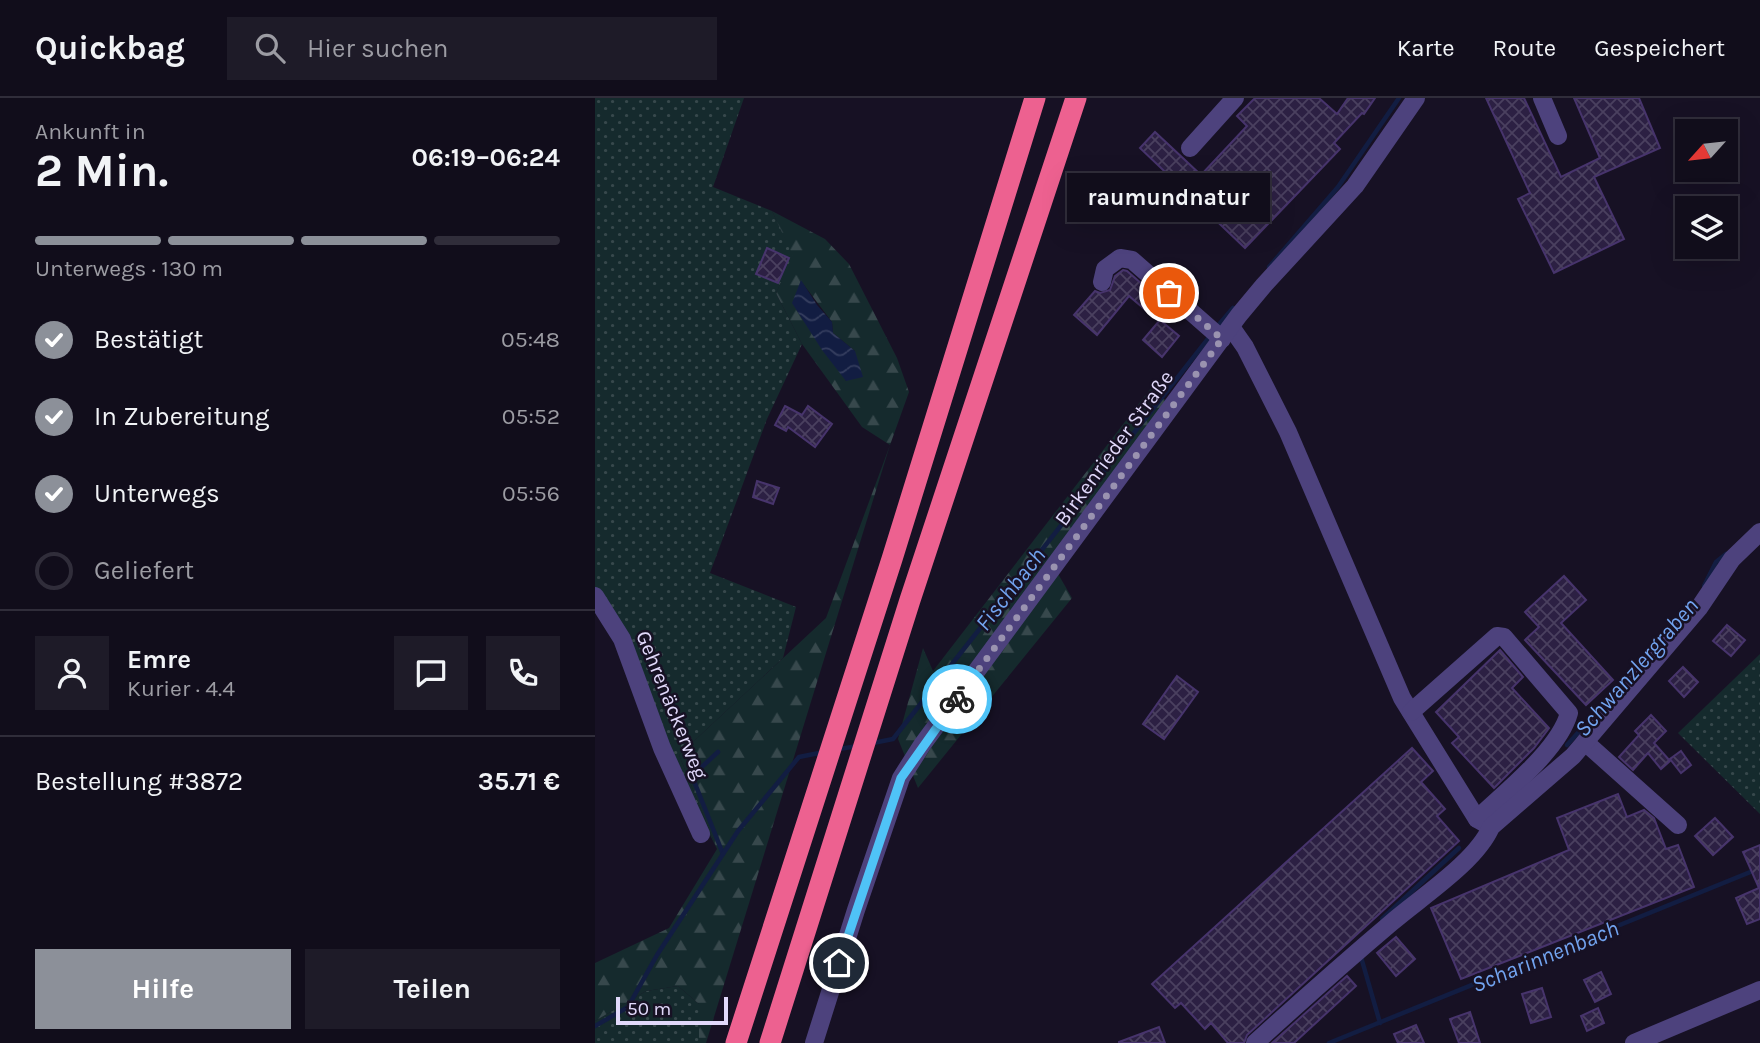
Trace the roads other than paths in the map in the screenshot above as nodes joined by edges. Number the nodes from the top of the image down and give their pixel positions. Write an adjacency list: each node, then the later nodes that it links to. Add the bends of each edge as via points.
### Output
1 (1035, 98): 18 (highway)
2 (1076, 98): 19 (highway)
3 (1235, 98): 7 (street)
4 (1542, 98): 6 (street)
5 (1413, 99): 9 (street, Birkenrieder Straße, via 1355,186)
6 (1558, 136)
7 (1190, 148)
8 (1101, 282): 9 (street, via 1105,269 1120,258 1132,260 1206,325)
9 (1224, 335): 12 (street, via 1245,347 1288,432); 20 (street, Birkenrieder Straße, via 901,778)
10 (1760, 533): 13 (street, via 1732,559 1699,608)
11 (595, 596): 16 (street, Gehrenäckerweg, via 622,639 662,748)
12 (1411, 712): 14 (street); 14 (street, via 1497,636 1504,637 1569,713 1565,728 1550,748)
13 (1585, 742): 14 (street); 15 (street)
14 (1484, 823): 21 (street, via 1486,839 1459,866)
15 (1678, 825)
16 (701, 834)
17 (1760, 990): 22 (street)
18 (736, 1043)
19 (770, 1043)
20 (814, 1043)
21 (1255, 1043)
22 (1634, 1043)

